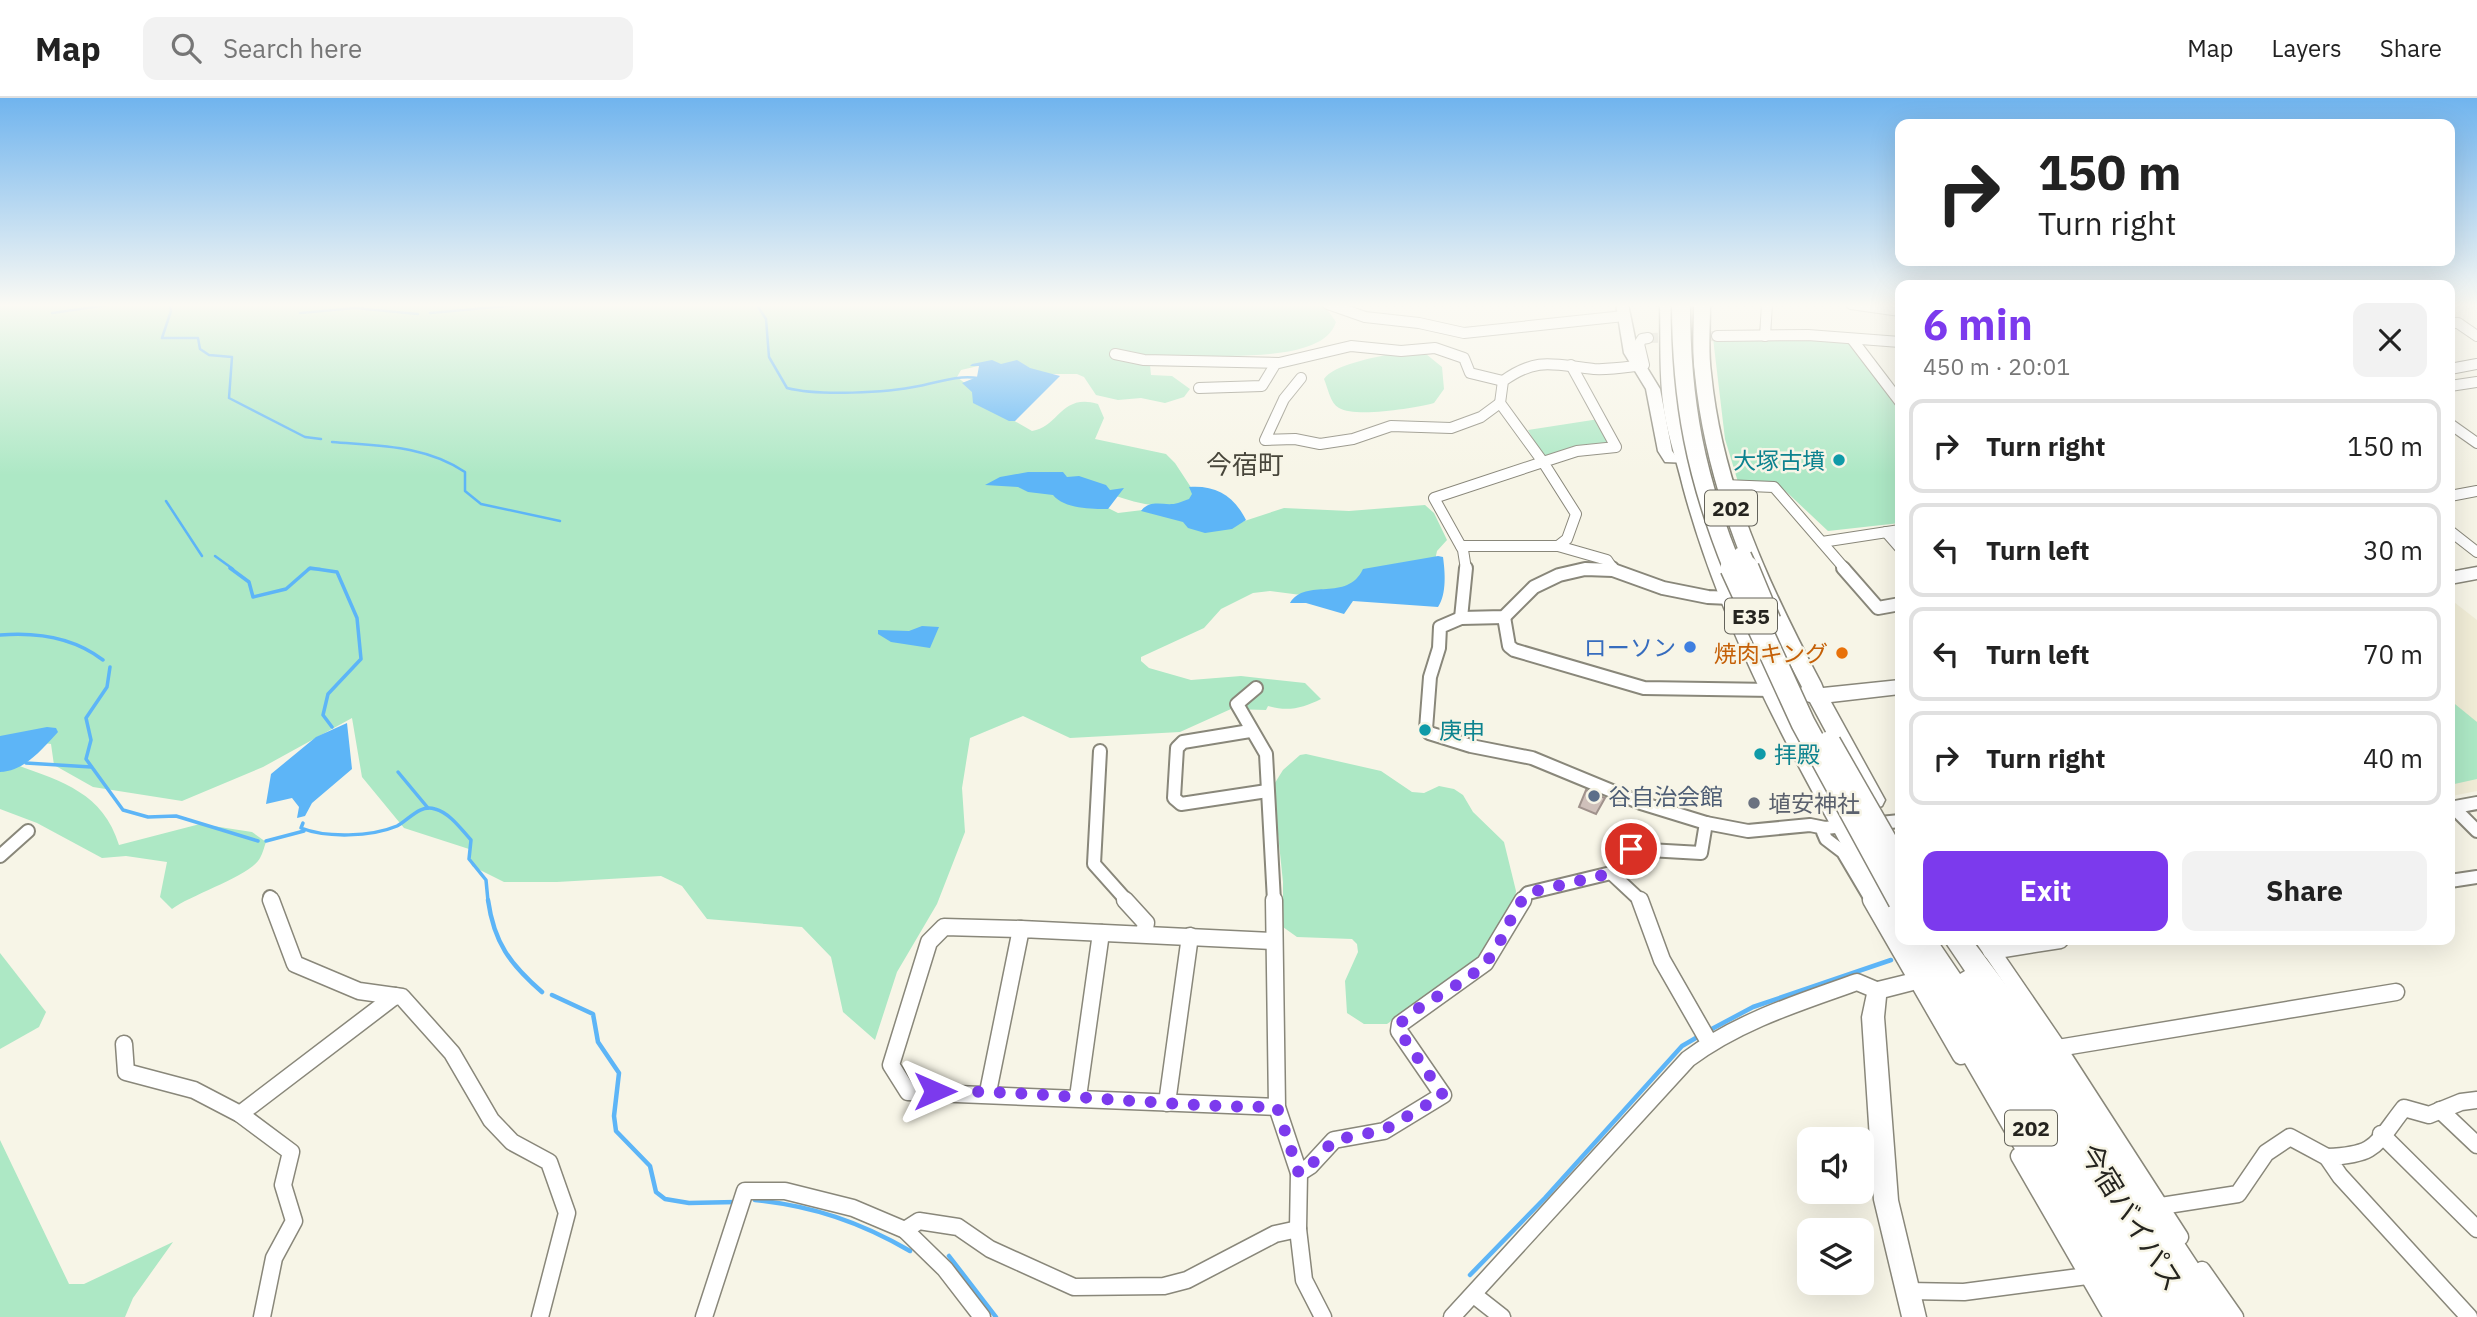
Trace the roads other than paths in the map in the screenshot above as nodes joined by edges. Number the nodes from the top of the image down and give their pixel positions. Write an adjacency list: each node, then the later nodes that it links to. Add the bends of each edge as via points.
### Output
1 (1247, 361): 11 (street)
2 (1285, 361): 11 (street)
3 (1465, 361): 17 (street, via 1470,373)
4 (1635, 361): 14 (main road)
5 (1643, 361): 14 (street, via 1644,365)
6 (1670, 361): 26 (highway, 202, via 1672,408)
7 (1683, 361): 67 (highway, E35, bridge, via 1685,400 1702,482 1741,597 1805,732)
8 (1694, 361): 63 (highway, E35, bridge, via 1705,436 1720,495 1765,612 1811,708)
9 (1703, 361): 28 (highway, 202, via 1711,431)
10 (1869, 361): 21 (street)
11 (1276, 363): 20 (street, via 1262,386)
12 (2477, 364): 15 (street)
13 (1571, 365): 14 (street, via 1598,369); 17 (street, via 1552,361 1522,366); 27 (street, via 1616,446)
14 (1638, 366): 26 (main road, via 1653,389 1665,451 1670,459)
15 (2455, 368)
16 (1301, 377): 22 (street, via 1283,399 1265,440 1320,444 1391,426 1451,428 1481,417)
17 (1503, 381): 22 (street)
18 (2477, 382): 19 (street)
19 (2455, 385)
20 (1199, 388)
21 (1895, 395)
22 (1500, 403): 27 (street)
23 (2455, 426): 24 (street)
24 (2472, 435): 25 (street)
25 (2477, 443)
26 (1685, 460): 42 (highway, 202, via 1703,527)
27 (1543, 462): 36 (street, via 1434,498); 37 (street, via 1576,514 1567,540)
28 (1724, 485): 34 (street, via 1774,487); 49 (highway, 202, via 1758,580)
29 (2477, 491): 30 (street)
30 (2455, 495)
31 (1895, 531): 32 (street)
32 (1886, 532): 34 (street); 35 (street)
33 (2455, 535): 38 (street)
34 (1822, 542): 43 (street, via 1878,608)
35 (1895, 542)
36 (1461, 546): 37 (street); 45 (street, via 1467,575)
37 (1558, 546): 39 (street, via 1607,561)
38 (2477, 552)
39 (1613, 570): 42 (street, via 1663,588); 44 (street, via 1585,569 1559,575 1534,587)
40 (2477, 573): 41 (highway)
41 (2455, 577)
42 (1730, 598): 48 (highway, 202)
43 (1895, 605)
44 (1504, 617): 45 (street); 48 (street, via 1508,646 1514,650 1625,683 1644,688)
45 (1461, 618): 58 (street, via 1440,628 1430,677 1429,733 1532,758 1641,803)
46 (1256, 688): 50 (street, via 1237,705)
47 (1895, 688): 49 (highway)
48 (1773, 690): 49 (highway); 59 (highway, 202)
49 (1818, 696): 56 (highway, 202)
50 (1250, 731): 52 (street, via 1266,754); 52 (street, via 1183,742 1177,748 1174,798 1181,804)
51 (1100, 751): 72 (street, via 1094,864 1146,923)
52 (1267, 791): 75 (street)
53 (2477, 803): 54 (street)
54 (2455, 807)
55 (2455, 811): 61 (street)
56 (1895, 820)
57 (1895, 822): 59 (street)
58 (1706, 823): 59 (street, via 1748,831); 64 (street, via 1701,853 1631,849)
59 (1834, 827): 69 (highway, 202); 73 (street, via 1823,832 1826,839 1843,852)
60 (28, 831): 62 (street)
61 (2477, 831)
62 (0, 856)
63 (1895, 858)
64 (1611, 873): 87 (street, via 1642,902 1662,960); 101 (street, via 1528,893 1483,965 1400,1024 1399,1031 1443,1095 1384,1130 1334,1140)
65 (2477, 877): 66 (street)
66 (2455, 880)
67 (1895, 892)
68 (270, 897): 86 (street, via 295,964 356,990 378,996)
69 (1895, 918)
70 (1021, 929): 71 (street); 90 (street); 90 (street, via 944,927 929,942 891,1065 908,1091)
71 (1101, 933): 72 (street); 91 (street)
72 (1144, 933): 74 (street)
73 (1895, 934)
74 (1191, 936): 75 (street); 93 (street)
75 (1274, 941): 94 (street)
76 (1902, 945): 83 (street)
77 (1910, 945): 83 (highway, 今宿バイパス / 202)
78 (1926, 945): 120 (highway)
79 (1948, 945): 121 (highway)
80 (1959, 945): 122 (highway, 今宿バイパス / 202)
81 (1960, 945): 123 (highway, via 2060,1079)
82 (1988, 945): 89 (street)
83 (1923, 978): 84 (main road); 97 (highway); 106 (street); 119 (highway, 今宿バイパス / 202, via 2020,1110)
84 (1876, 990): 87 (street, via 1857,982 1753,1020); 107 (main road, via 1885,1200)
85 (2396, 992): 89 (street)
86 (397, 994): 96 (street); 110 (street, via 453,1053 491,1120 512,1142 549,1162 567,1213)
87 (1709, 1042): 108 (street, via 1688,1059)
88 (124, 1044): 96 (street, via 126,1072 194,1090)
89 (2058, 1048): 102 (street)
90 (988, 1091): 91 (street)
91 (1078, 1097): 93 (street)
92 (2477, 1100): 95 (street)
93 (1167, 1103): 94 (street)
94 (1277, 1107): 101 (street)
95 (2440, 1111): 98 (street, via 2429,1115 2404,1108); 99 (street)
96 (240, 1114): 109 (street, via 291,1152 283,1185 294,1221 274,1258)
97 (2016, 1123): 118 (highway)
98 (2381, 1134): 100 (street, via 2372,1149); 104 (street)
99 (2477, 1145)
100 (2328, 1157): 102 (street, via 2290,1138 2275,1143 2264,1154 2238,1194); 125 (street, via 2340,1177)
101 (1299, 1174): 103 (street)
102 (2161, 1206): 124 (street)
103 (1298, 1228): 105 (street, via 1275,1234 1187,1280 1164,1286 1074,1287 990,1249 958,1227 919,1221); 113 (street, via 1304,1280)
104 (2477, 1229)
105 (905, 1230): 111 (street, via 853,1208 796,1194 745,1191); 112 (street, via 945,1269)
106 (2087, 1276): 107 (street, via 1964,1292); 117 (street)
107 (1908, 1292): 116 (main road)
108 (1474, 1295): 114 (street); 115 (street)
109 (262, 1317)
110 (540, 1317)
111 (704, 1317)
112 (982, 1317)
113 (1323, 1317)
114 (1452, 1317)
115 (1502, 1317)
116 (1914, 1317)
117 (2112, 1317)
118 (2130, 1317)
119 (2152, 1317)
120 (2162, 1317)
121 (2187, 1317)
122 (2196, 1317)
123 (2215, 1317)
124 (2235, 1317)
125 (2469, 1317)

